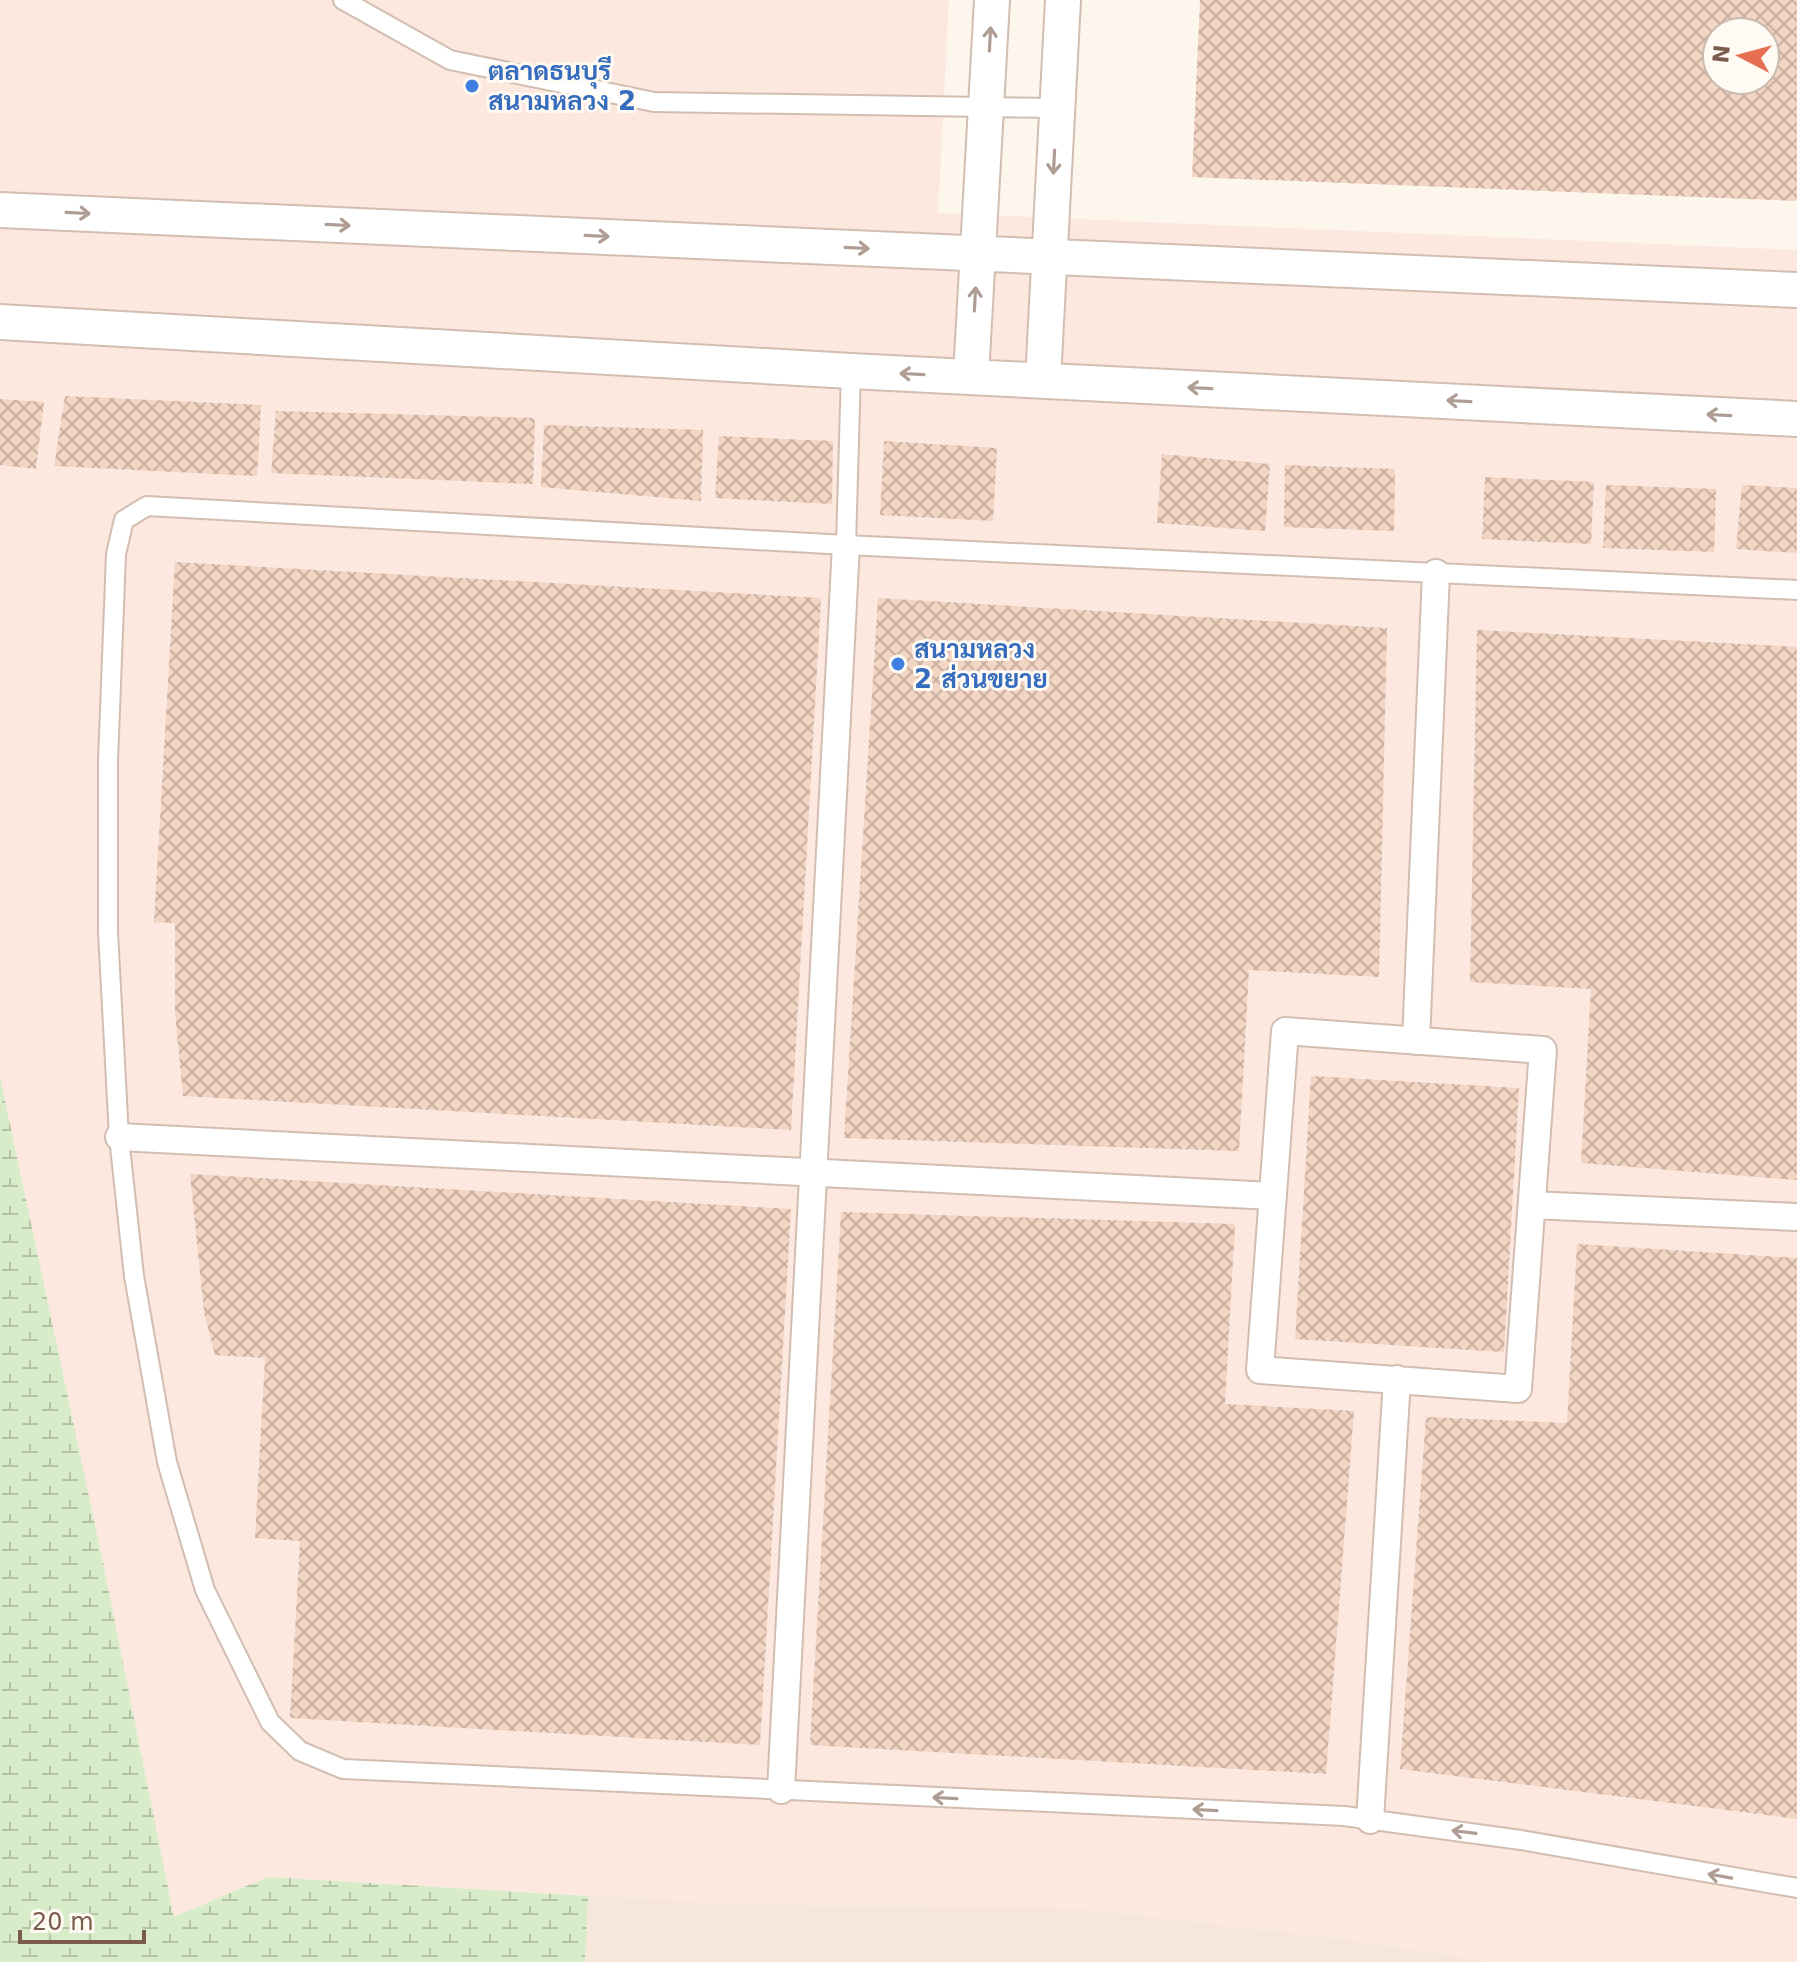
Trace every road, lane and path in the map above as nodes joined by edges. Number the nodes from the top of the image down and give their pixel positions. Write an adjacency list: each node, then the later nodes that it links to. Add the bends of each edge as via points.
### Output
1 (343, 0): 4 (lane, via 450,60 654,102)
2 (992, 0): 4 (street, one-way to 2)
3 (1063, 0): 5 (street)
4 (986, 108): 5 (lane); 7 (street)
5 (1057, 108): 8 (street, one-way to 8)
6 (0, 210): 7 (street, one-way to 7)
7 (978, 253): 8 (street); 12 (street, one-way to 7)
8 (1049, 256): 9 (street); 13 (street)
9 (1797, 290)
10 (0, 322): 11 (street)
11 (851, 371): 12 (street, one-way to 11); 15 (lane)
12 (971, 376): 13 (street)
13 (1043, 380): 14 (street, one-way to 13)
14 (1797, 419)
15 (846, 545): 16 (lane); 19 (lane, via 147,506 124,520 116,554 108,777 108,932); 20 (street)
16 (1436, 573): 17 (lane); 18 (street)
17 (1797, 590)
18 (1416, 1041): 21 (street, via 1285,1031); 22 (street, via 1543,1050)
19 (119, 1137): 20 (street); 25 (lane, via 134,1276 167,1462 205,1590 270,1722 300,1751 343,1769)
20 (813, 1173): 21 (street); 25 (street)
21 (1273, 1196): 24 (street, via 1260,1370)
22 (1532, 1205): 23 (street); 24 (street, via 1518,1389)
23 (1797, 1217)
24 (1397, 1379): 26 (street)
25 (781, 1790): 26 (lane, one-way to 25)
26 (1370, 1820): 27 (lane, one-way to 26)
27 (1797, 1888)

